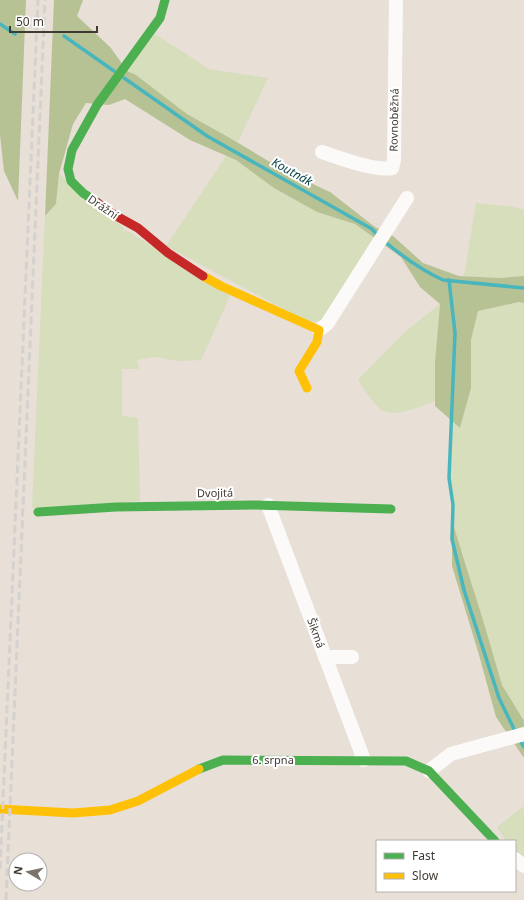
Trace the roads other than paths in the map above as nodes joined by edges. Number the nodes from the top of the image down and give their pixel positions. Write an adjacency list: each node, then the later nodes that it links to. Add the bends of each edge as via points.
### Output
1 (165, 0): 5 (street, Drážní, via 160,18 97,105 72,150 68,169 72,181 111,213 138,228 195,271 221,286)
2 (396, 0): 3 (street, Rovnoběžná, via 392,168 364,165)
3 (322, 152)
4 (406, 198): 5 (street, via 327,324)
5 (319, 330): 6 (street, via 317,342 299,371)
6 (307, 388)
7 (268, 505): 8 (street, Dvojitá); 9 (street, Dvojitá, via 116,507); 10 (street, Šikmá)
8 (391, 508)
9 (38, 512)
10 (325, 657): 11 (street); 13 (street, Šikmá)
11 (352, 657)
12 (524, 734): 14 (street, via 451,754)
13 (364, 760): 14 (street, 6. srpna, via 406,761); 15 (street, 6. srpna, via 223,760 194,771 138,800 110,810 73,814)
14 (429, 771): 16 (street, 6. srpna)
15 (0, 809)
16 (494, 840)
17 (516, 860): 18 (street)
18 (524, 866)

